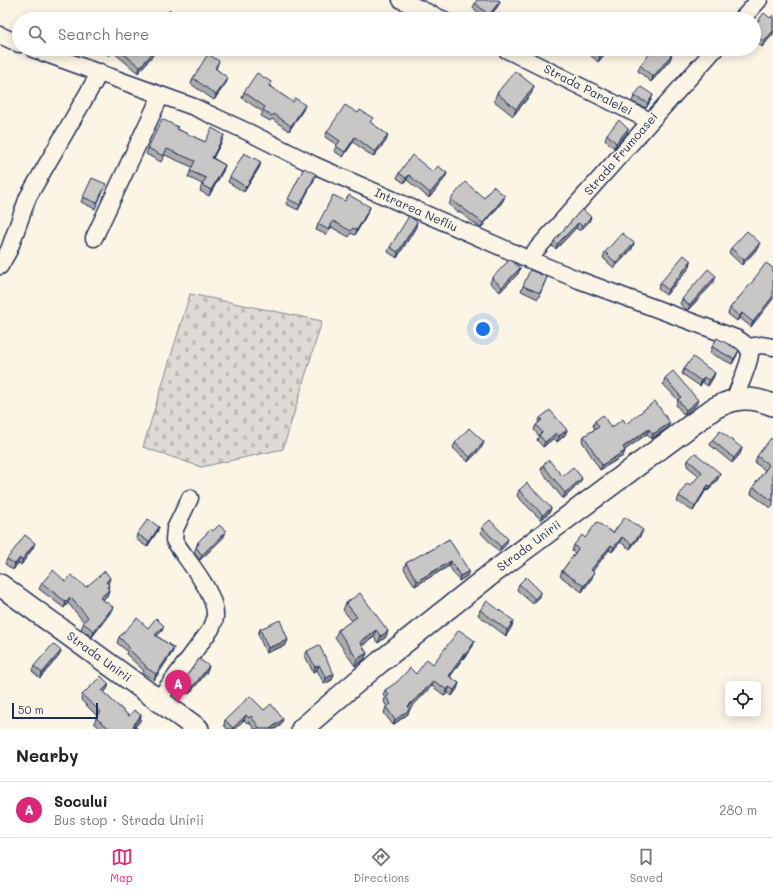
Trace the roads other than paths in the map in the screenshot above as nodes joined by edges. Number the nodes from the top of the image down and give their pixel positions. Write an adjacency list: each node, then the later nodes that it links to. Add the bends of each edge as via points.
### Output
1 (401, 0): 3 (street)
2 (759, 0): 4 (street)
3 (427, 12)
4 (748, 12)
5 (0, 35): 6 (street)
6 (12, 41)
7 (54, 56): 10 (street, Intrarea Nefliu)
8 (519, 56): 12 (street, Strada Paralelei)
9 (709, 56): 12 (street, Strada Frumoasei)
10 (100, 72): 11 (street, Intrarea Nefliu); 15 (street, via 28,197 9,250)
11 (161, 95): 13 (street); 14 (street, Intrarea Nefliu, via 194,107 314,165)
12 (650, 121): 14 (street, Strada Frumoasei)
13 (94, 238)
14 (528, 259): 16 (street, Intrarea Nefliu, via 738,339)
15 (0, 266)
16 (748, 347): 17 (street); 18 (street, via 749,359)
17 (773, 348)
18 (734, 400): 19 (main road, Strada Unirii, via 761,400); 24 (main road, Strada Unirii, via 704,415 490,575 380,662)
19 (773, 405)
20 (190, 498): 22 (street, via 175,529 174,540 203,583 214,606 215,618 212,629)
21 (0, 585): 22 (main road, Strada Unirii)
22 (158, 700): 23 (main road, Strada Unirii)
23 (198, 729)
24 (302, 729)

